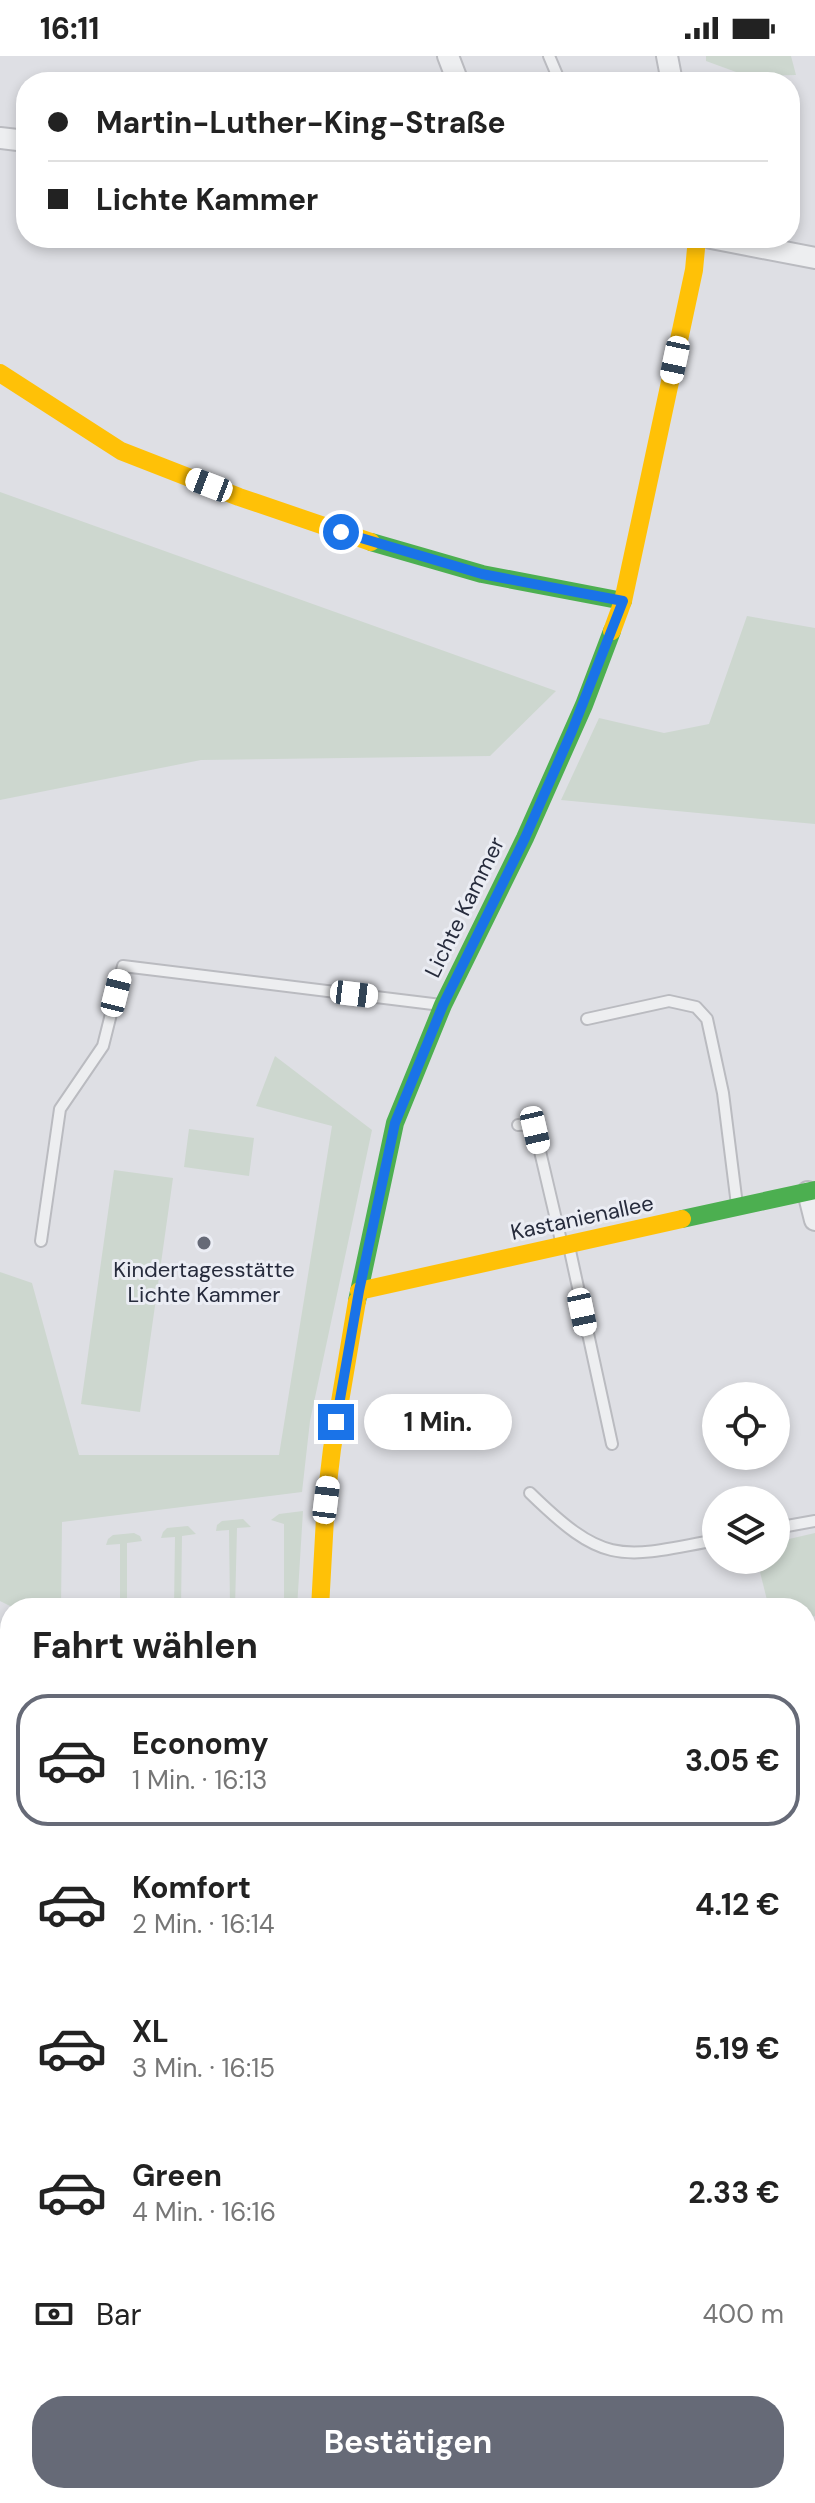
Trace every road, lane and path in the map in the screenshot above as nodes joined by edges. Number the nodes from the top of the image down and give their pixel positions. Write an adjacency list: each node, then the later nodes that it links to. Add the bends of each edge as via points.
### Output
1 (696, 248): 5 (street, Lichte Kammer)
2 (763, 248): 3 (street)
3 (815, 258)
4 (0, 373): 5 (street, via 121,451 239,497 482,574)
5 (623, 601): 6 (street, Lichte Kammer, via 525,838)
6 (443, 1005): 12 (lane, via 123,966 103,1046 60,1109); 14 (street, Lichte Kammer, via 395,1123)
7 (587, 1019): 10 (lane, via 669,1001 696,1007 707,1019 723,1093)
8 (518, 1125): 13 (lane, via 530,1124 535,1130)
9 (812, 1191): 10 (street, Kastanienallee); 11 (street)
10 (737, 1207): 13 (street, Kastanienallee)
11 (815, 1220)
12 (41, 1241)
13 (565, 1245): 14 (street, Kastanienallee); 15 (lane)
14 (359, 1291): 20 (street, Lichte Kammer, via 332,1449)
15 (612, 1444)
16 (530, 1493): 19 (lane, via 564,1526 602,1550 648,1553)
17 (815, 1521): 18 (lane)
18 (790, 1525)
19 (702, 1543)
20 (321, 1598)

